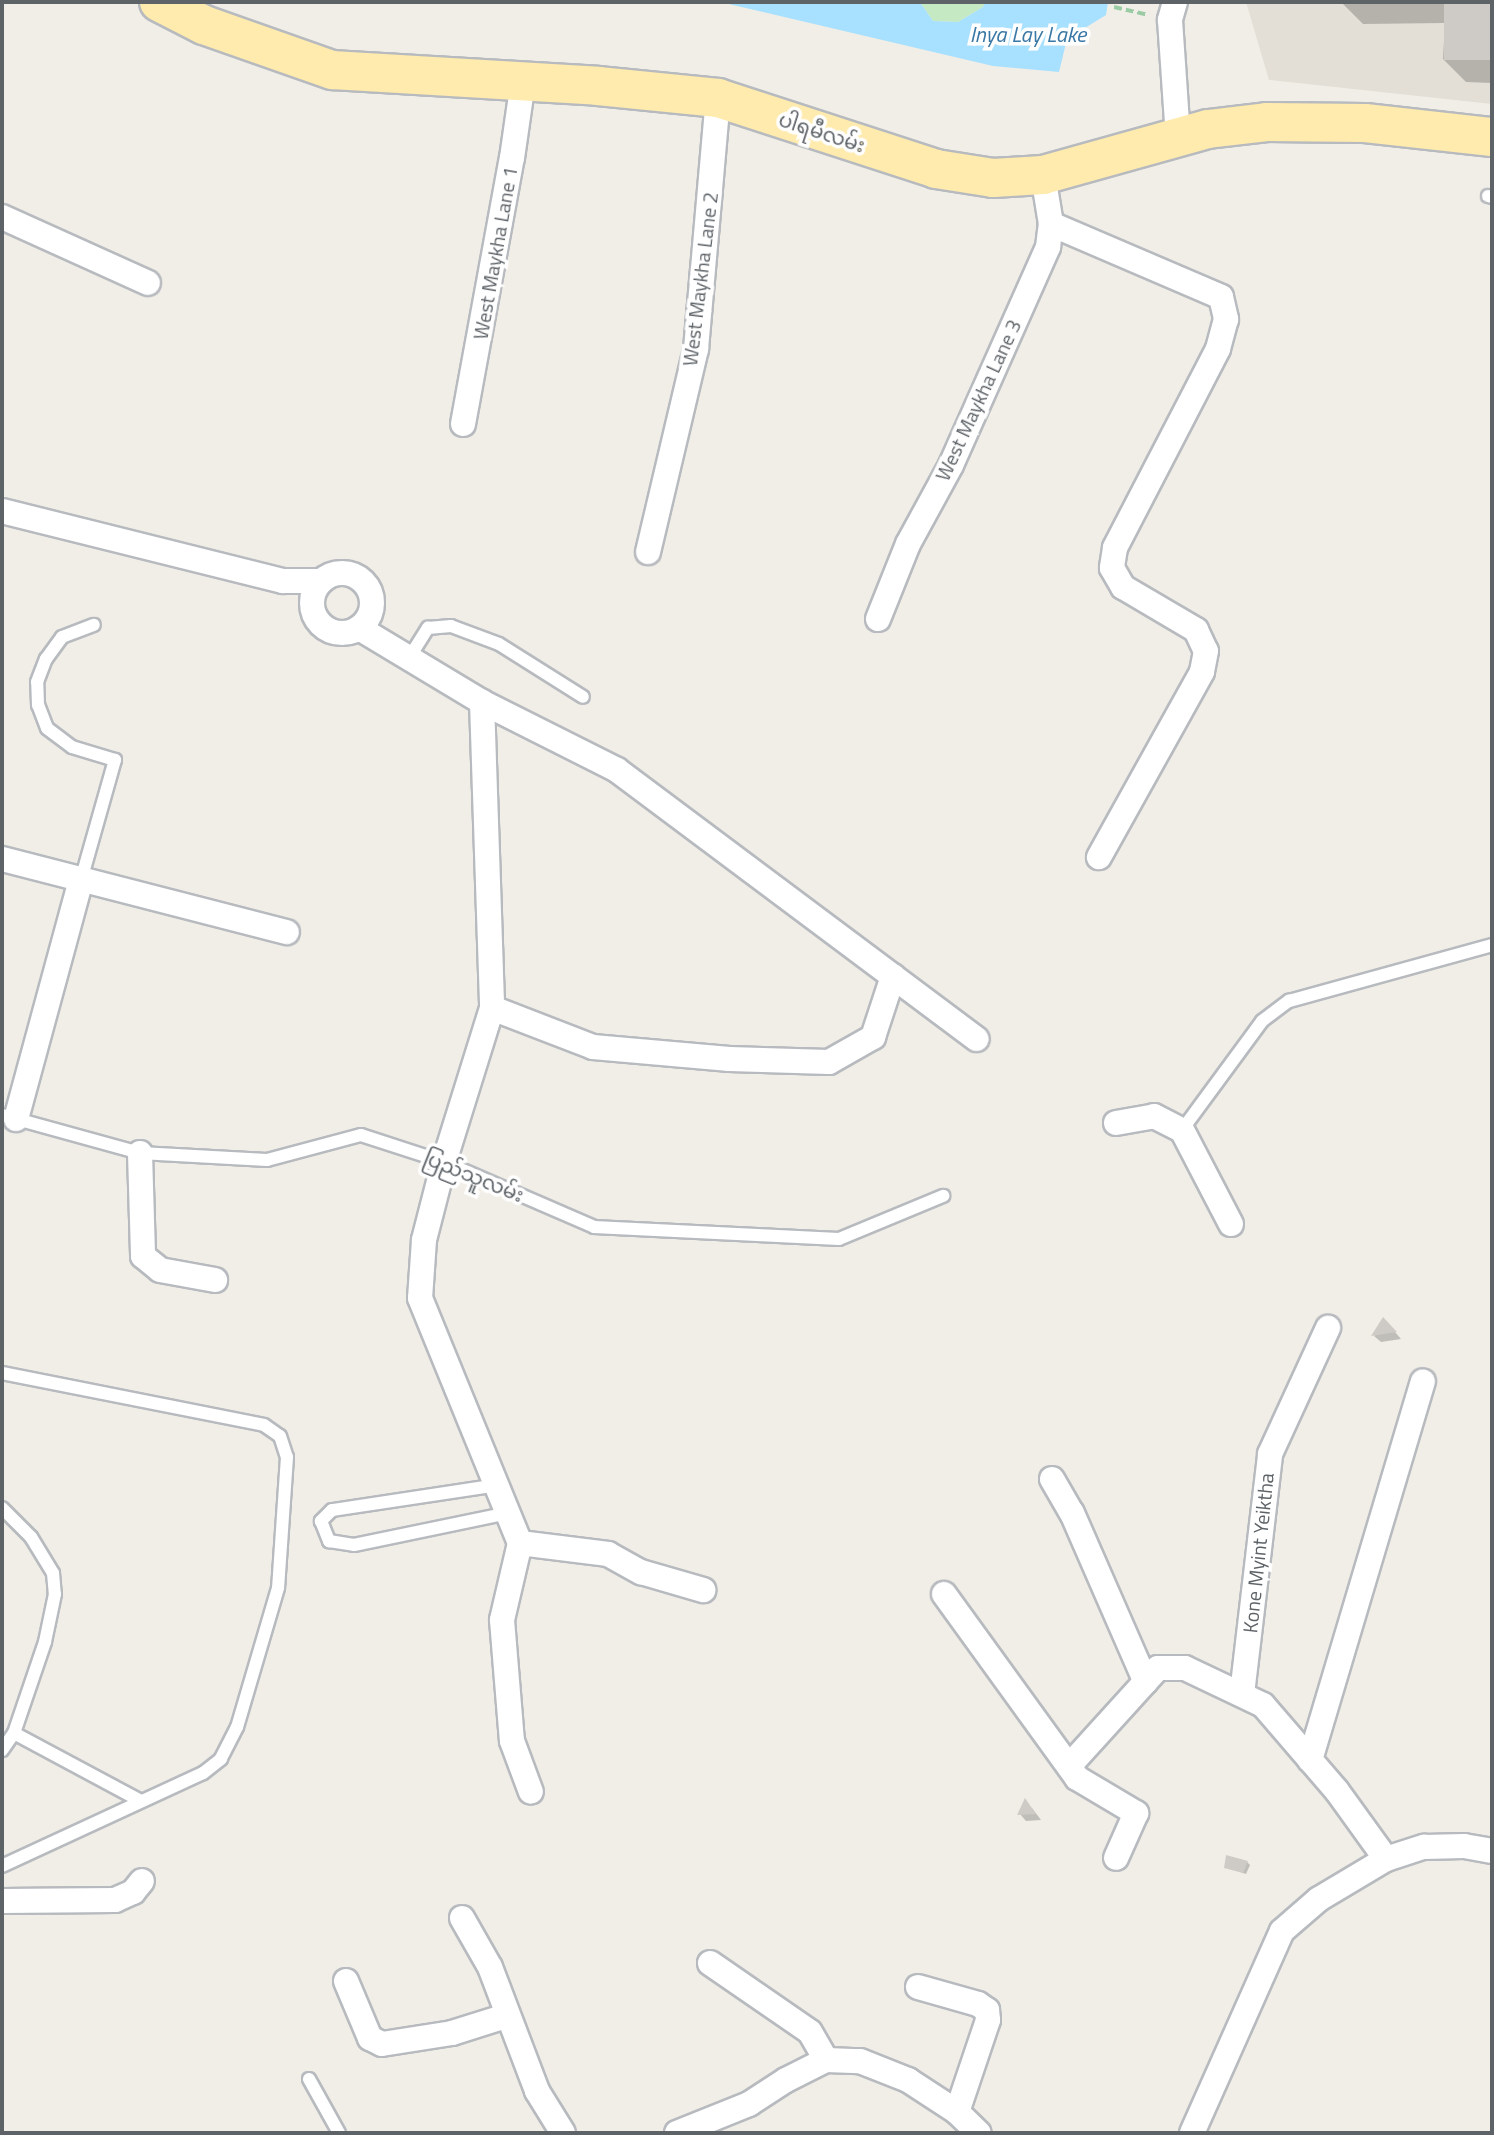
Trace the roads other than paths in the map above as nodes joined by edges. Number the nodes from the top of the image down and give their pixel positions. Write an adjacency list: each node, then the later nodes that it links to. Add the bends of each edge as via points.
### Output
1 (159, 2): 3 (main road, ပါရမီလမ်း, via 332,70)
2 (1172, 11): 5 (street)
3 (523, 82): 4 (main road, ပါရမီလမ်း); 11 (street, West Maykha Lane 1)
4 (718, 98): 7 (main road, ပါရမီလမ်း, via 936,169 993,178); 13 (street, West Maykha Lane 2, via 696,349)
5 (1178, 137): 6 (main road, ပါရမီလမ်း, via 1267,122 1365,123); 7 (main road, ပါရမီလမ်း)
6 (1492, 137)
7 (1043, 175): 9 (street, West Maykha Lane 3)
8 (2, 217): 10 (street)
9 (1051, 224): 15 (street, West Maykha Lane 3, via 1048,247); 21 (street, via 1221,297 1226,319 1218,349 1115,548 1112,568 1123,587 1196,630 1206,651 1202,672)
10 (148, 283)
11 (463, 424)
12 (2, 511): 14 (street, via 283,581)
13 (648, 552)
14 (321, 581): 17 (street, via 312,598 315,618 340,634); 17 (street, via 339,573 365,584 372,602)
15 (878, 619)
16 (94, 625): 23 (lane, via 62,637 37,682 47,728 72,747 115,760)
17 (359, 628): 18 (street)
18 (409, 658): 19 (lane, via 428,628 451,626 499,644); 20 (street)
19 (583, 697)
20 (482, 702): 26 (street, via 617,770); 27 (street)
21 (1099, 857)
22 (2, 859): 23 (street)
23 (81, 880): 24 (street); 29 (street)
24 (287, 932)
25 (1492, 945): 31 (lane, via 1289,1001 1247,1039)
26 (893, 976): 27 (street, via 873,1037 829,1062 593,1047); 28 (street)
27 (492, 1008): 33 (street)
28 (976, 1039)
29 (9, 1117): 32 (lane, ပြည်သူလမ်း)
30 (1116, 1123): 31 (street, via 1154,1116)
31 (1182, 1130): 35 (street)
32 (140, 1153): 33 (lane, ပြည်သူလမ်း, via 267,1160 361,1135); 36 (street, via 143,1256 160,1270)
33 (444, 1162): 34 (lane, ပြည်သူလမ်း, via 594,1227 839,1239); 41 (street, via 424,1240 420,1298)
34 (943, 1196)
35 (1231, 1224)
36 (215, 1280)
37 (1328, 1328): 48 (street, Kone Myint Yeiktha, via 1270,1454)
38 (2, 1373): 54 (lane, via 264,1425 280,1436 287,1457 278,1588 237,1727 221,1759 203,1773)
39 (1423, 1382): 51 (street)
40 (1052, 1479): 47 (street)
41 (498, 1485): 43 (street); 43 (lane, via 332,1510 321,1521 329,1541 354,1545)
42 (2, 1508): 49 (lane, via 31,1537 53,1573 55,1594)
43 (508, 1513): 44 (street)
44 (520, 1543): 45 (street, via 608,1554 641,1572); 53 (street, via 502,1620 512,1741)
45 (703, 1590)
46 (944, 1594): 52 (street)
47 (1152, 1675): 48 (street, via 1185,1668); 52 (street)
48 (1242, 1694): 51 (street, via 1263,1705)
49 (14, 1733): 50 (lane); 54 (lane)
50 (2, 1750)
51 (1310, 1760): 57 (street)
52 (1070, 1765): 56 (street, via 1077,1778 1136,1813)
53 (531, 1792)
54 (141, 1801): 58 (lane)
55 (1492, 1851): 57 (street, via 1424,1847)
56 (1116, 1858)
57 (1386, 1859): 73 (street, via 1319,1899 1282,1931)
58 (2, 1866)
59 (142, 1881): 60 (street, via 115,1900)
60 (2, 1901)
61 (462, 1918): 65 (street, via 490,1967)
62 (710, 1963): 66 (street, via 810,2032)
63 (346, 1981): 65 (street, via 370,2038 382,2044 452,2033)
64 (918, 1987): 68 (street, via 987,2010)
65 (506, 2016): 70 (street, via 537,2091)
66 (826, 2060): 68 (street, via 860,2061 908,2080); 71 (street, via 749,2104)
67 (309, 2079): 69 (lane)
68 (957, 2112): 72 (street)
69 (339, 2133)
70 (563, 2133)
71 (677, 2133)
72 (979, 2133)
73 (1192, 2133)

